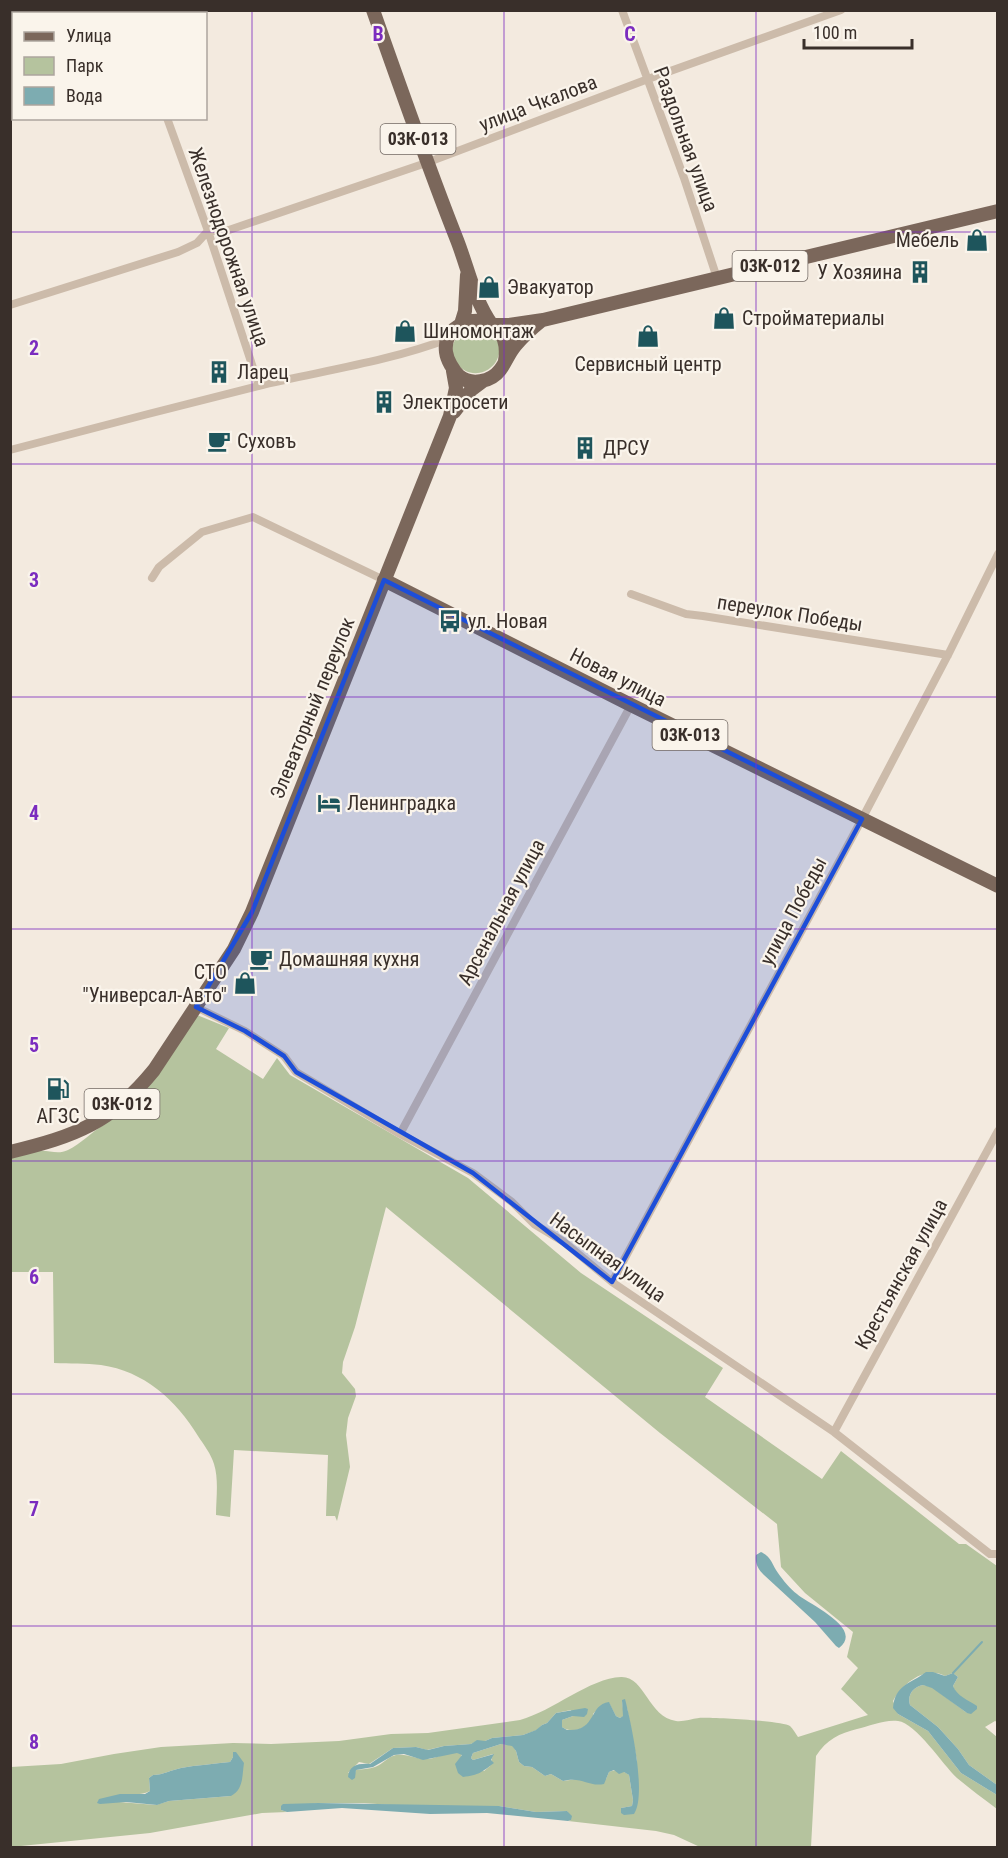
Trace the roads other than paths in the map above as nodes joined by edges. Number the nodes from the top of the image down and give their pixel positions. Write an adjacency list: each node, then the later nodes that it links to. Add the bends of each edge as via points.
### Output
1 (372, 10): 6 (main road, 03К-013)
2 (622, 10): 4 (street, Раздольная улица)
3 (841, 10): 4 (street, улица Чкалова)
4 (648, 79): 6 (street, улица Чкалова); 10 (street, Раздольная улица)
5 (168, 120): 8 (street, Железнодорожная улица)
6 (426, 163): 8 (street, улица Чкалова, via 226,231); 9 (main road, 03К-013)
7 (998, 211): 10 (main road, 03К-012)
8 (208, 231): 11 (street, улица Чкалова, via 197,243 178,252); 19 (street, Железнодорожная улица)
9 (467, 267): 13 (main road, 03К-013); 14 (main road, 03К-013, via 483,312)
10 (717, 278): 12 (main road, 03К-012)
11 (10, 305)
12 (543, 320): 14 (main road); 16 (main road, via 525,333)
13 (461, 324): 14 (main road, via 483,321); 15 (main road)
14 (492, 325): 16 (main road, 03К-013, via 506,342)
15 (447, 345): 17 (main road); 19 (street)
16 (505, 361): 18 (main road, via 500,370)
17 (453, 371): 18 (main road, via 462,378); 20 (main road, Элеваторный переулок, via 456,388)
18 (483, 381): 20 (main road, Элеваторный переулок)
19 (259, 386): 21 (street)
20 (450, 416): 24 (main road, Элеваторный переулок / 03К-012)
21 (11, 450)
22 (998, 554): 26 (street, улица Победы)
23 (152, 578): 24 (street, via 159,567 202,532 253,518)
24 (384, 580): 27 (main road, Новая улица / 03К-013); 30 (main road, Элеваторный переулок / 03К-012, via 252,912 234,949)
25 (630, 594): 26 (street, переулок Победы, via 686,614)
26 (948, 655): 28 (street, улица Победы)
27 (631, 705): 28 (main road, Новая улица / 03К-013); 32 (street, Арсенальная улица)
28 (862, 819): 29 (main road, Новая улица / 03К-013); 34 (street, улица Победы)
29 (998, 886)
30 (196, 1007): 32 (street, Насыпная улица, via 245,1031 284,1056 296,1072); 33 (main road, 03К-012, via 154,1070 116,1110 68,1136)
31 (998, 1131): 35 (street, Крестьянская улица)
32 (400, 1134): 34 (street, Насыпная улица, via 473,1173)
33 (10, 1152)
34 (612, 1282): 35 (street, Насыпная улица)
35 (834, 1432): 36 (street, Насыпная улица)
36 (994, 1554)

